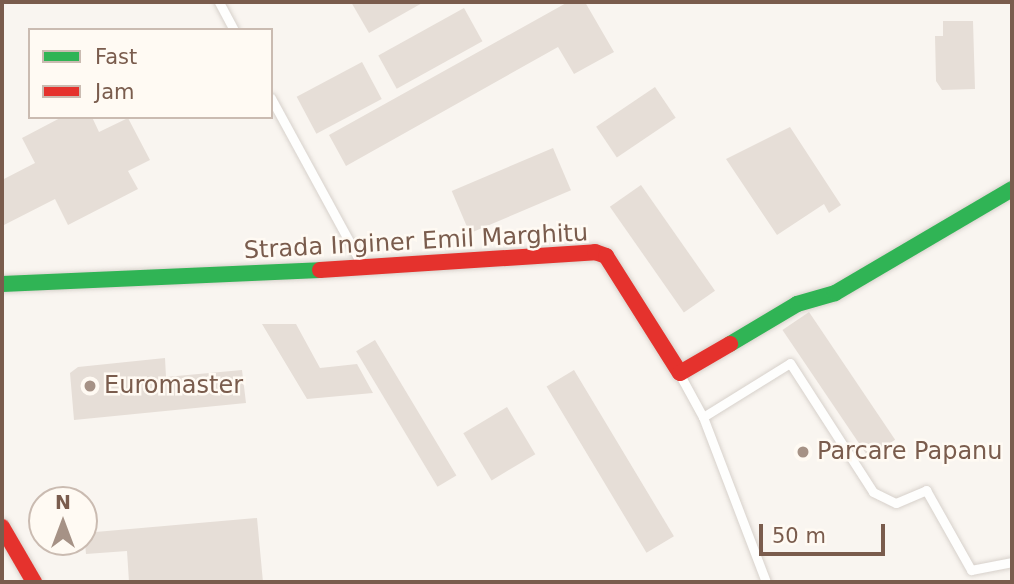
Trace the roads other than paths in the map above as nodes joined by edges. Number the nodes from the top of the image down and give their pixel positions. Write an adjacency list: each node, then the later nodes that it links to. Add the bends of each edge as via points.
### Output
1 (219, 2): 2 (lane)
2 (233, 28)
3 (273, 103): 5 (lane)
4 (1012, 189): 7 (street, via 835,293 797,304)
5 (363, 266): 6 (street, Strada Inginer Emil Marghitu, via 109,284); 7 (street, Strada Inginer Emil Marghitu, via 606,256)
6 (2, 284)
7 (680, 373): 8 (lane)
8 (703, 417): 10 (lane, via 790,363 873,492 896,503 926,490 971,570); 12 (lane)
9 (2, 527): 11 (street)
10 (1012, 562)
11 (34, 582)
12 (766, 582)

